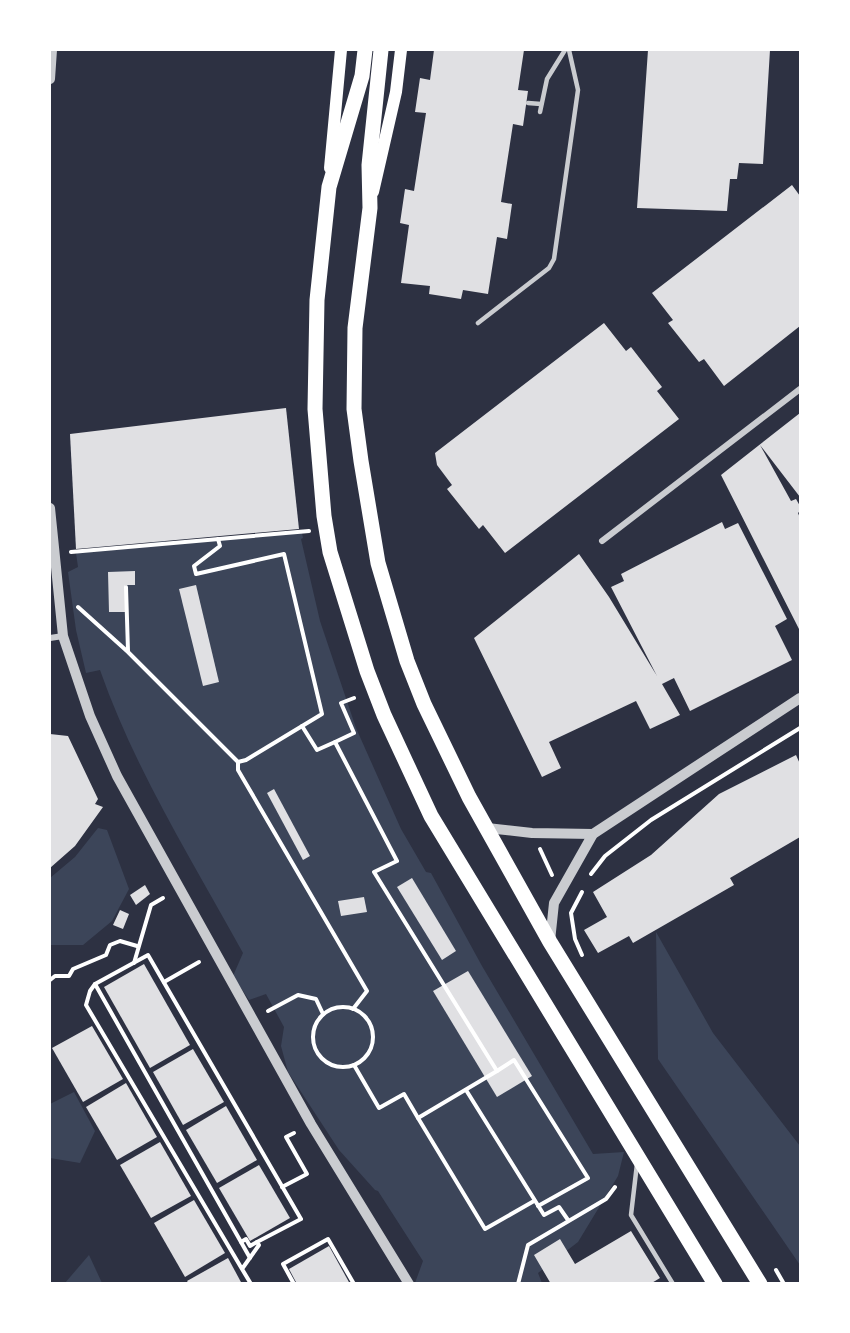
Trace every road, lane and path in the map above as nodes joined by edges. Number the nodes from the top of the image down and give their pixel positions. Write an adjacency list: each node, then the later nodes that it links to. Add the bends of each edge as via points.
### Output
1 (52, 50): 8 (street)
2 (341, 50): 12 (main road)
3 (365, 50): 12 (main road, via 362,76)
4 (381, 50): 13 (main road, via 369,165)
5 (401, 50): 13 (main road, via 396,92)
6 (565, 50): 10 (lane, via 546,79)
7 (569, 50): 14 (lane, via 578,90 554,259 549,268)
8 (50, 79)
9 (528, 102): 10 (lane)
10 (541, 104): 11 (lane)
11 (540, 112)
12 (329, 187): 56 (main road, via 317,300 315,409 328,543 351,624 384,715 431,816)
13 (370, 208): 32 (main road, via 355,328 354,409 376,553 407,661 424,704)
14 (478, 323)
15 (801, 389): 19 (street)
16 (50, 508): 23 (street)
17 (310, 531): 18 (path)
18 (218, 539): 20 (path); 28 (path, via 220,546 194,566 196,574 284,554 322,714)
19 (602, 541)
20 (71, 552)
21 (126, 587): 25 (path)
22 (78, 607): 25 (path)
23 (63, 636): 24 (street); 70 (street, via 90,716 117,776 310,1124)
24 (50, 638)
25 (128, 652): 31 (path)
26 (354, 698): 30 (path, via 341,703 354,733)
27 (801, 698): 34 (street)
28 (302, 726): 30 (path, via 316,750); 31 (path)
29 (801, 728): 35 (path, via 651,820 605,856)
30 (335, 742): 52 (path, via 397,861 374,872)
31 (238, 762): 48 (path, via 238,770 367,991)
32 (487, 828): 33 (street); 40 (main road)
33 (532, 833): 34 (street); 37 (path)
34 (593, 834): 37 (street)
35 (589, 878)
36 (584, 886): 39 (path)
37 (560, 891): 39 (path); 40 (street, via 554,903)
38 (164, 898): 41 (path, via 151,905)
39 (571, 913): 42 (path)
40 (550, 942): 74 (main road)
41 (137, 946): 44 (path); 45 (path, via 120,941 110,945 106,955 73,969 69,976)
42 (583, 958)
43 (199, 962): 46 (path)
44 (134, 963): 46 (path, via 148,955); 47 (path)
45 (50, 980)
46 (164, 982): 57 (path)
47 (95, 984): 62 (path); 66 (path, via 86,1005)
48 (353, 1009): 50 (path, via 339,1007); 51 (path, via 367,1018 374,1038 366,1057)
49 (268, 1011): 50 (path, via 298,995 316,999)
50 (323, 1014): 51 (path, via 313,1034 317,1052 332,1065)
51 (354, 1065): 54 (path, via 379,1108 404,1094)
52 (497, 1071): 53 (path); 60 (path, via 514,1060 588,1178)
53 (466, 1090): 54 (path); 59 (path)
54 (418, 1118): 59 (path, via 485,1229)
55 (294, 1133): 57 (path, via 286,1137 308,1174)
56 (638, 1159): 72 (lane, via 631,1215); 73 (main road)
57 (282, 1187): 63 (path, via 301,1220)
58 (615, 1187): 61 (path, via 606,1198)
59 (534, 1201): 60 (path)
60 (538, 1206): 61 (path, via 544,1215 559,1207)
61 (568, 1220): 71 (path, via 528,1245)
62 (241, 1242): 63 (path, via 246,1239 250,1246); 64 (path)
63 (257, 1242): 64 (path, via 259,1245)
64 (250, 1258): 66 (path)
65 (772, 1263): 75 (path)
66 (242, 1269): 67 (path)
67 (251, 1284)
68 (294, 1284): 69 (path, via 283,1264 328,1239)
69 (354, 1284)
70 (409, 1284)
71 (518, 1284)
72 (673, 1284)
73 (715, 1284)
74 (760, 1284)
75 (784, 1284)

